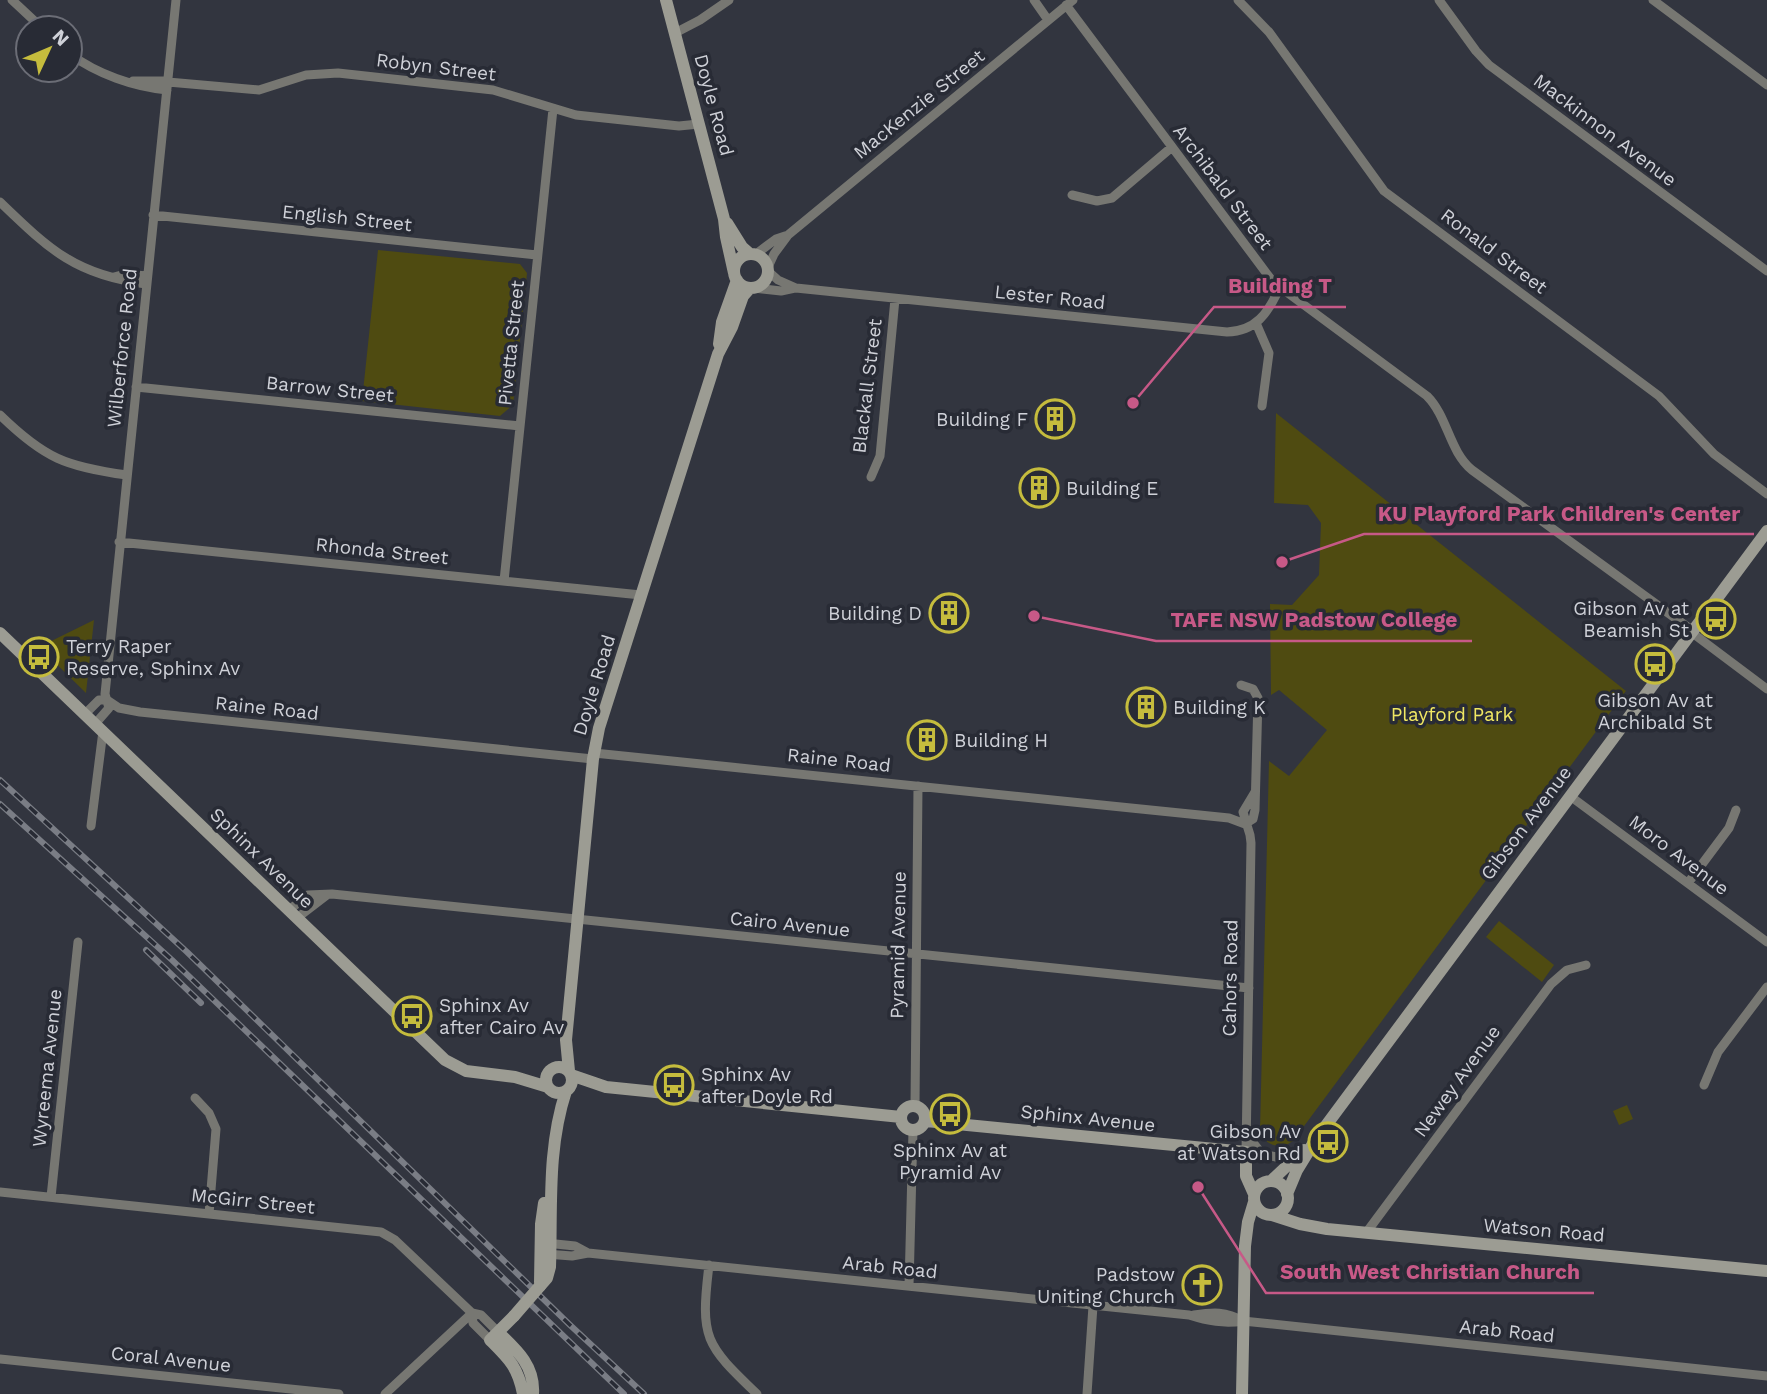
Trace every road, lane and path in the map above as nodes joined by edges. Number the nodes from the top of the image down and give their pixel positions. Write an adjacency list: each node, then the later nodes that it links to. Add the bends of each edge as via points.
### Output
1 (12, 0): 10 (street)
2 (176, 0): 14 (street, Wilberforce Road)
3 (666, 0): 12 (street, Doyle Road)
4 (729, 0): 12 (street)
5 (1034, 0): 11 (street)
6 (1238, 0): 42 (street, Ronald Street, via 1273,38 1384,191 1659,396 1714,454)
7 (1439, 0): 27 (street, Mackinnon Avenue, via 1489,65)
8 (1653, 0): 15 (street)
9 (1070, 3): 11 (street, MacKenzie Street); 18 (street, Archibald Street)
10 (27, 14)
11 (1048, 20): 23 (street, MacKenzie Street)
12 (675, 33): 17 (street, Doyle Road)
13 (84, 64): 14 (street, Robyn Street, via 131,81)
14 (167, 84): 16 (street, Robyn Street, via 259,90 306,75 338,73 493,90); 21 (street, Wilberforce Road)
15 (1767, 85)
16 (553, 109): 17 (street, Robyn Street); 25 (street, Pivetta Street)
17 (699, 124): 22 (street, Doyle Road)
18 (1172, 147): 19 (street, via 1112,198 1097,201); 32 (street, Archibald Street)
19 (1072, 195)
20 (0, 202): 29 (street, via 55,253 82,268)
21 (153, 215): 25 (street, English Street); 29 (street, Wilberforce Road)
22 (724, 219): 24 (street, Doyle Road, via 737,241); 28 (street, Doyle Road)
23 (788, 235): 24 (street, MacKenzie Street); 26 (street, MacKenzie Street)
24 (753, 254): 26 (street, via 763,258); 28 (street, via 738,260)
25 (537, 255): 39 (street, Pivetta Street)
26 (768, 269): 30 (street, via 764,282); 31 (street, Lester Road)
27 (1767, 271)
28 (736, 277): 30 (street); 35 (street, Doyle Road)
29 (147, 280): 36 (street, Wilberforce Road)
30 (752, 288): 31 (street, Lester Road); 35 (street, Doyle Road, via 743,296)
31 (796, 288): 33 (street, Lester Road)
32 (1279, 289): 34 (street); 47 (street, Archibald Street, via 1427,396 1472,470)
33 (895, 299): 34 (street, Lester Road, via 1220,332 1240,331); 41 (street, Blackall Street, via 880,456)
34 (1256, 323): 37 (street, via 1269,353)
35 (718, 354): 46 (street, Doyle Road)
36 (135, 387): 39 (street, Barrow Street); 40 (street, Wilberforce Road)
37 (1262, 406)
38 (0, 415): 40 (street, via 28,441 62,461)
39 (520, 426): 45 (street, Pivetta Street)
40 (127, 475): 44 (street, Wilberforce Road)
41 (871, 477)
42 (1767, 494)
43 (1767, 531): 47 (street, Gibson Avenue)
44 (119, 541): 45 (street, Rhonda Street); 51 (street, Wilberforce Road)
45 (504, 581): 46 (street, Rhonda Street)
46 (641, 595): 54 (street, Doyle Road)
47 (1692, 631): 50 (street, Archibald Street); 56 (street, Gibson Avenue)
48 (0, 633): 52 (street, Sphinx Avenue)
49 (1241, 685): 58 (street, Cahors Road, via 1254,689 1258,698 1253,819)
50 (1767, 689)
51 (107, 700): 52 (street, via 99,700); 53 (street, Wilberforce Road, via 108,710); 54 (street, Raine Road, via 118,708 140,712)
52 (85, 714): 53 (street, Sphinx Avenue)
53 (99, 728): 59 (street, Wilberforce Road); 61 (street, Sphinx Avenue)
54 (594, 756): 55 (street, Raine Road); 62 (street, Doyle Road)
55 (918, 786): 58 (street, Raine Road, via 1229,818); 65 (street, Pyramid Avenue)
56 (1570, 796): 60 (street, Moro Avenue); 84 (street, Gibson Avenue)
57 (1736, 810): 60 (street, via 1729,828)
58 (1245, 824): 68 (street, Cahors Road, via 1251,843)
59 (91, 825)
60 (1688, 883): 64 (street, Moro Avenue)
61 (293, 914): 62 (street, Cairo Avenue, via 327,895); 72 (street, Sphinx Avenue, via 445,1060 466,1071)
62 (577, 919): 65 (street, Cairo Avenue); 69 (street, Doyle Road)
63 (78, 942): 89 (street, Wyreema Avenue)
64 (1767, 942)
65 (915, 954): 68 (street, Cairo Avenue); 78 (street, Pyramid Avenue)
66 (1586, 965): 95 (street, Newey Avenue, via 1567,970 1551,984)
67 (1767, 987): 73 (street, via 1714,1059)
68 (1249, 988): 83 (street, Cahors Road)
69 (566, 1040): 70 (street, Doyle Road); 71 (street, Doyle Road)
70 (552, 1068): 71 (street, via 559,1066); 72 (street, Sphinx Avenue); 75 (street, via 545,1080)
71 (570, 1073): 74 (street); 76 (street, via 572,1083)
72 (515, 1077): 75 (street, Sphinx Avenue)
73 (1704, 1085)
74 (606, 1087): 76 (street); 79 (street)
75 (549, 1088): 76 (street, via 556,1093); 81 (street)
76 (567, 1091): 81 (street)
77 (195, 1098): 92 (street, via 216,1129)
78 (915, 1105): 79 (street, via 907,1107); 80 (street, via 925,1112)
79 (901, 1117): 82 (street, via 905,1127)
80 (926, 1121): 82 (street); 85 (street, Sphinx Avenue)
81 (556, 1122): 97 (street, via 550,1185 542,1211)
82 (913, 1130): 100 (street)
83 (1246, 1134): 85 (street, Cahors Road); 86 (street, via 1262,1154)
84 (1316, 1139): 86 (street, Gibson Avenue); 91 (street, Gibson Avenue)
85 (1246, 1153): 87 (street, via 1256,1172); 90 (street, Cahors Road, via 1246,1176)
86 (1300, 1153): 87 (street, Gibson Avenue)
87 (1268, 1182): 90 (street, via 1257,1188); 91 (street, via 1283,1186)
88 (0, 1192): 89 (street, McGirr Street)
89 (51, 1197): 92 (street, McGirr Street)
90 (1254, 1198): 93 (street, via 1261,1212); 96 (street, Cahors Road)
91 (1287, 1198): 93 (street, via 1280,1212); 94 (street, via 1296,1214)
92 (209, 1214): 102 (street, McGirr Street, via 381,1232)
93 (1271, 1215): 94 (street, Watson Road); 96 (street, via 1255,1228)
94 (1318, 1228): 95 (street, Watson Road)
95 (1366, 1233): 99 (street, Watson Road)
96 (1245, 1246): 103 (street, Cahors Road)
97 (545, 1248): 98 (street, Arab Road, via 572,1256 588,1253); 104 (street, bridge, via 547,1278)
98 (709, 1265): 100 (street, Arab Road); 111 (street, via 704,1310 709,1336 719,1356)
99 (1767, 1271)
100 (909, 1286): 101 (street, Arab Road)
101 (1093, 1306): 103 (street, Arab Road, via 1189,1315 1212,1322); 112 (street)
102 (472, 1312): 104 (street, via 481,1315); 108 (street)
103 (1243, 1321): 106 (street, Arab Road); 113 (street, Cahors Road)
104 (494, 1336): 109 (street, via 518,1370); 110 (street, via 527,1363)
105 (0, 1359): 107 (street, Coral Avenue)
106 (1767, 1376)
107 (339, 1394)
108 (385, 1394)
109 (523, 1394)
110 (533, 1394)
111 (757, 1394)
112 (1087, 1394)
113 (1242, 1394)

